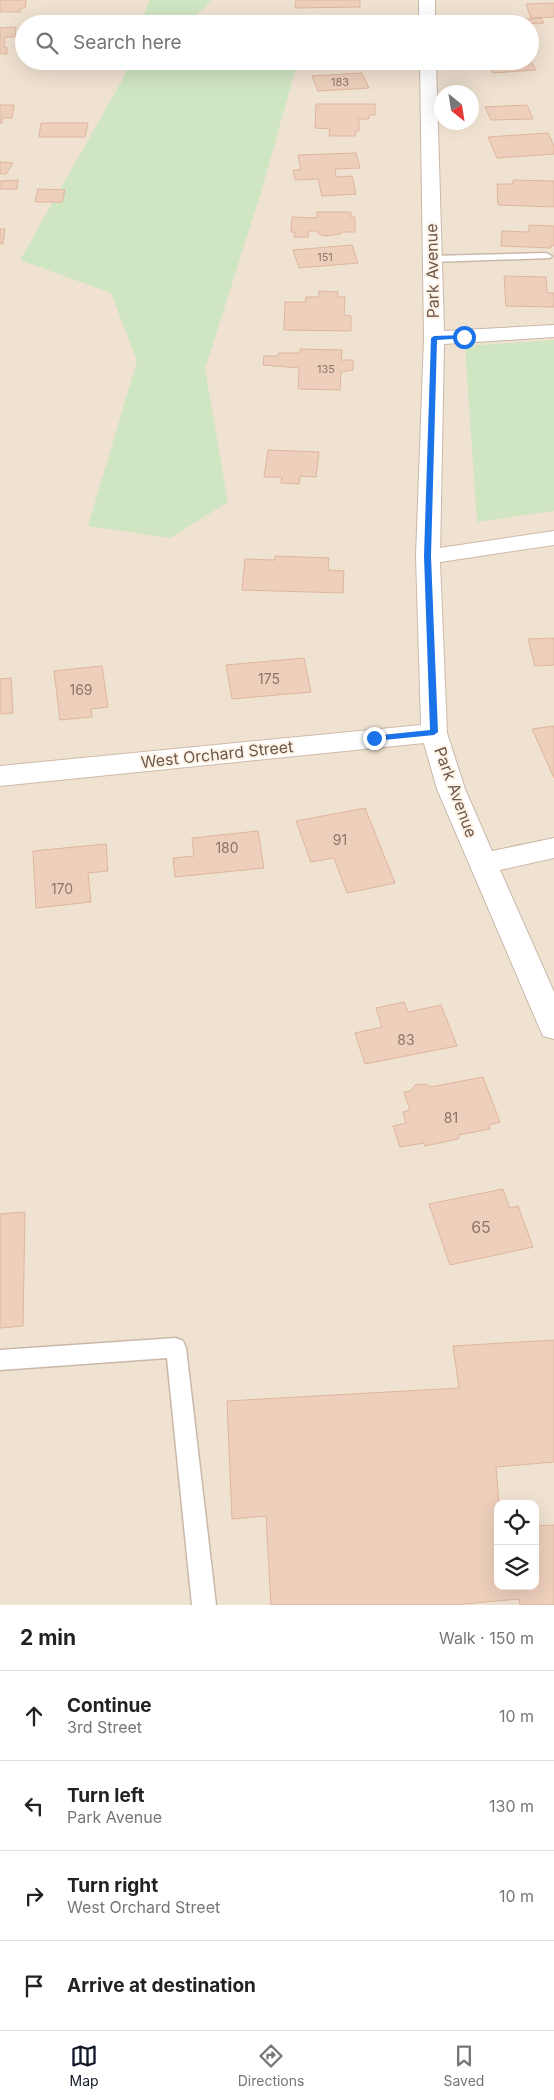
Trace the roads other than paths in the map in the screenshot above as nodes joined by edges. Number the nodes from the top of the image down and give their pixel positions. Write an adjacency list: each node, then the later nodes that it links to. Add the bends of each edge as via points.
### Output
1 (427, 0): 2 (street)
2 (427, 15)
3 (428, 70): 5 (street, Park Avenue)
4 (546, 256): 5 (lane)
5 (432, 259): 7 (street, Park Avenue)
6 (554, 331): 7 (street)
7 (434, 338): 9 (street, Park Avenue)
8 (554, 538): 9 (street)
9 (428, 556): 10 (street, Park Avenue)
10 (434, 732): 11 (street, West Orchard Street); 13 (street, Park Avenue, via 451,789)
11 (0, 776)
12 (554, 848): 13 (street)
13 (483, 864): 14 (street, Park Avenue)
14 (554, 1027)
15 (0, 1360): 16 (lane, via 176,1348)
16 (204, 1605)

